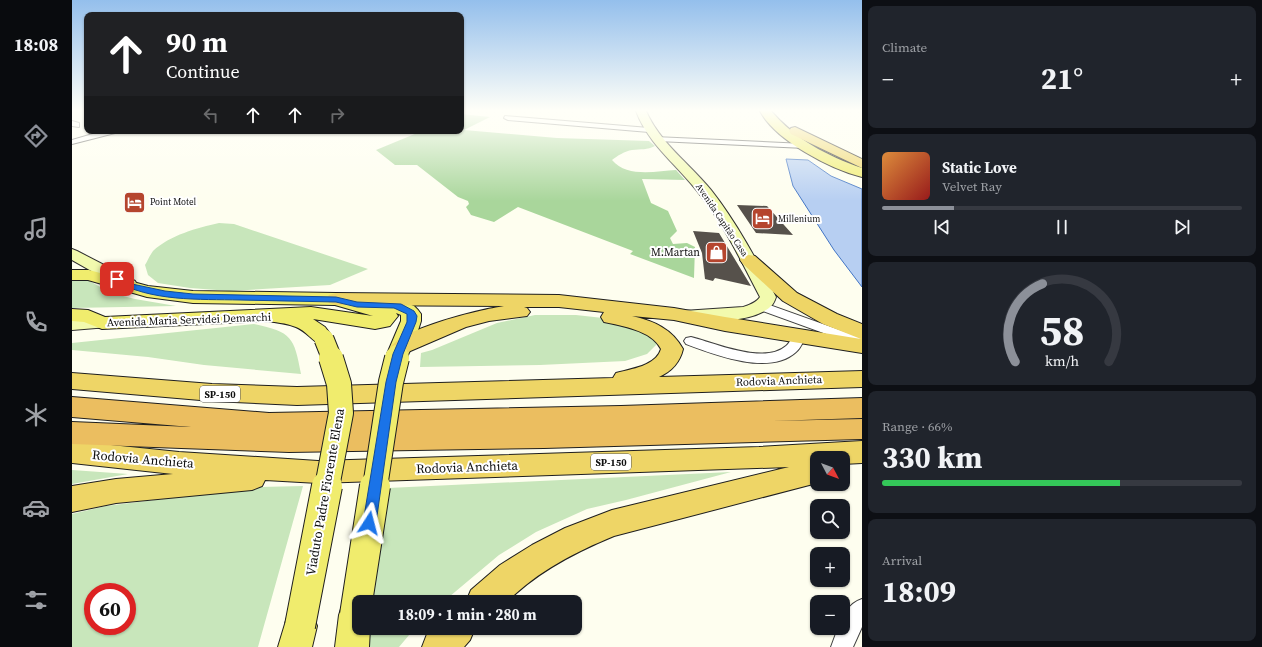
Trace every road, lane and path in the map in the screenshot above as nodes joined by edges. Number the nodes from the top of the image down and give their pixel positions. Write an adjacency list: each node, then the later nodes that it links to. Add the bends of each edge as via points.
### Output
1 (659, 141): 13 (main road, Avenida Capitão Casa, via 706,194)
2 (739, 141): 6 (street)
3 (800, 141): 6 (main road)
4 (806, 141): 9 (main road)
5 (812, 141): 8 (highway)
6 (805, 146): 7 (main road)
7 (834, 163): 10 (main road); 11 (highway)
8 (862, 164)
9 (862, 169)
10 (862, 173)
11 (862, 176)
12 (72, 254): 15 (main road, Avenida Maria Servidei Demarchi)
13 (749, 260): 18 (main road, Avenida Capitão Casa, via 768,297 767,302); 24 (highway, via 790,297 830,319)
14 (72, 275): 15 (main road, via 89,275)
15 (129, 286): 16 (main road, Avenida Maria Servidei Demarchi, via 193,297)
16 (336, 300): 17 (main road, Avenida Maria Servidei Demarchi); 20 (highway, via 559,301)
17 (357, 305): 21 (main road, via 388,316 382,322 375,323 311,313); 29 (main road, via 394,305 411,313 412,322)
18 (756, 308): 20 (main road, via 702,316); 28 (street)
19 (72, 314): 23 (main road, via 88,316)
20 (674, 314): 25 (highway)
21 (264, 315): 23 (main road, Avenida Maria Servidei Demarchi); 26 (main road, Avenida Maria Servidei Demarchi, via 303,322 315,328)
22 (72, 324): 23 (main road, Avenida Maria Servidei Demarchi)
23 (102, 324)
24 (862, 332)
25 (799, 336): 27 (street, via 796,346 790,351 765,358 733,355); 28 (highway)
26 (324, 339): 47 (main road, Viaduto Padre Fiorente Elena, bridge, via 338,376 341,413)
27 (691, 341)
28 (862, 344)
29 (400, 351): 32 (highway, via 424,335 446,326 517,312 560,312 618,318 652,330 670,344 670,355 657,368); 48 (main road, bridge, via 391,382)
30 (862, 378): 32 (highway, Rodovia Anchieta / SP-150)
31 (72, 381): 32 (highway, Rodovia Anchieta / SP-150, via 190,392 297,396)
32 (595, 387)
33 (72, 407): 34 (highway, SP-150, via 269,423)
34 (862, 408)
35 (862, 429): 36 (highway, Rodovia Anchieta, via 288,441)
36 (72, 433)
37 (72, 452): 41 (highway, Rodovia Anchieta / SP-150)
38 (862, 452): 41 (highway, Rodovia Anchieta / SP-150, via 752,458)
39 (862, 461): 40 (highway)
40 (850, 464)
41 (307, 472): 43 (highway, via 116,491)
42 (810, 474): 44 (highway, via 612,523 580,535 523,566)
43 (72, 499)
44 (489, 595)
45 (862, 610): 50 (street, via 848,631)
46 (451, 635): 49 (highway)
47 (298, 636)
48 (352, 647)
49 (440, 647)
50 (842, 647)

